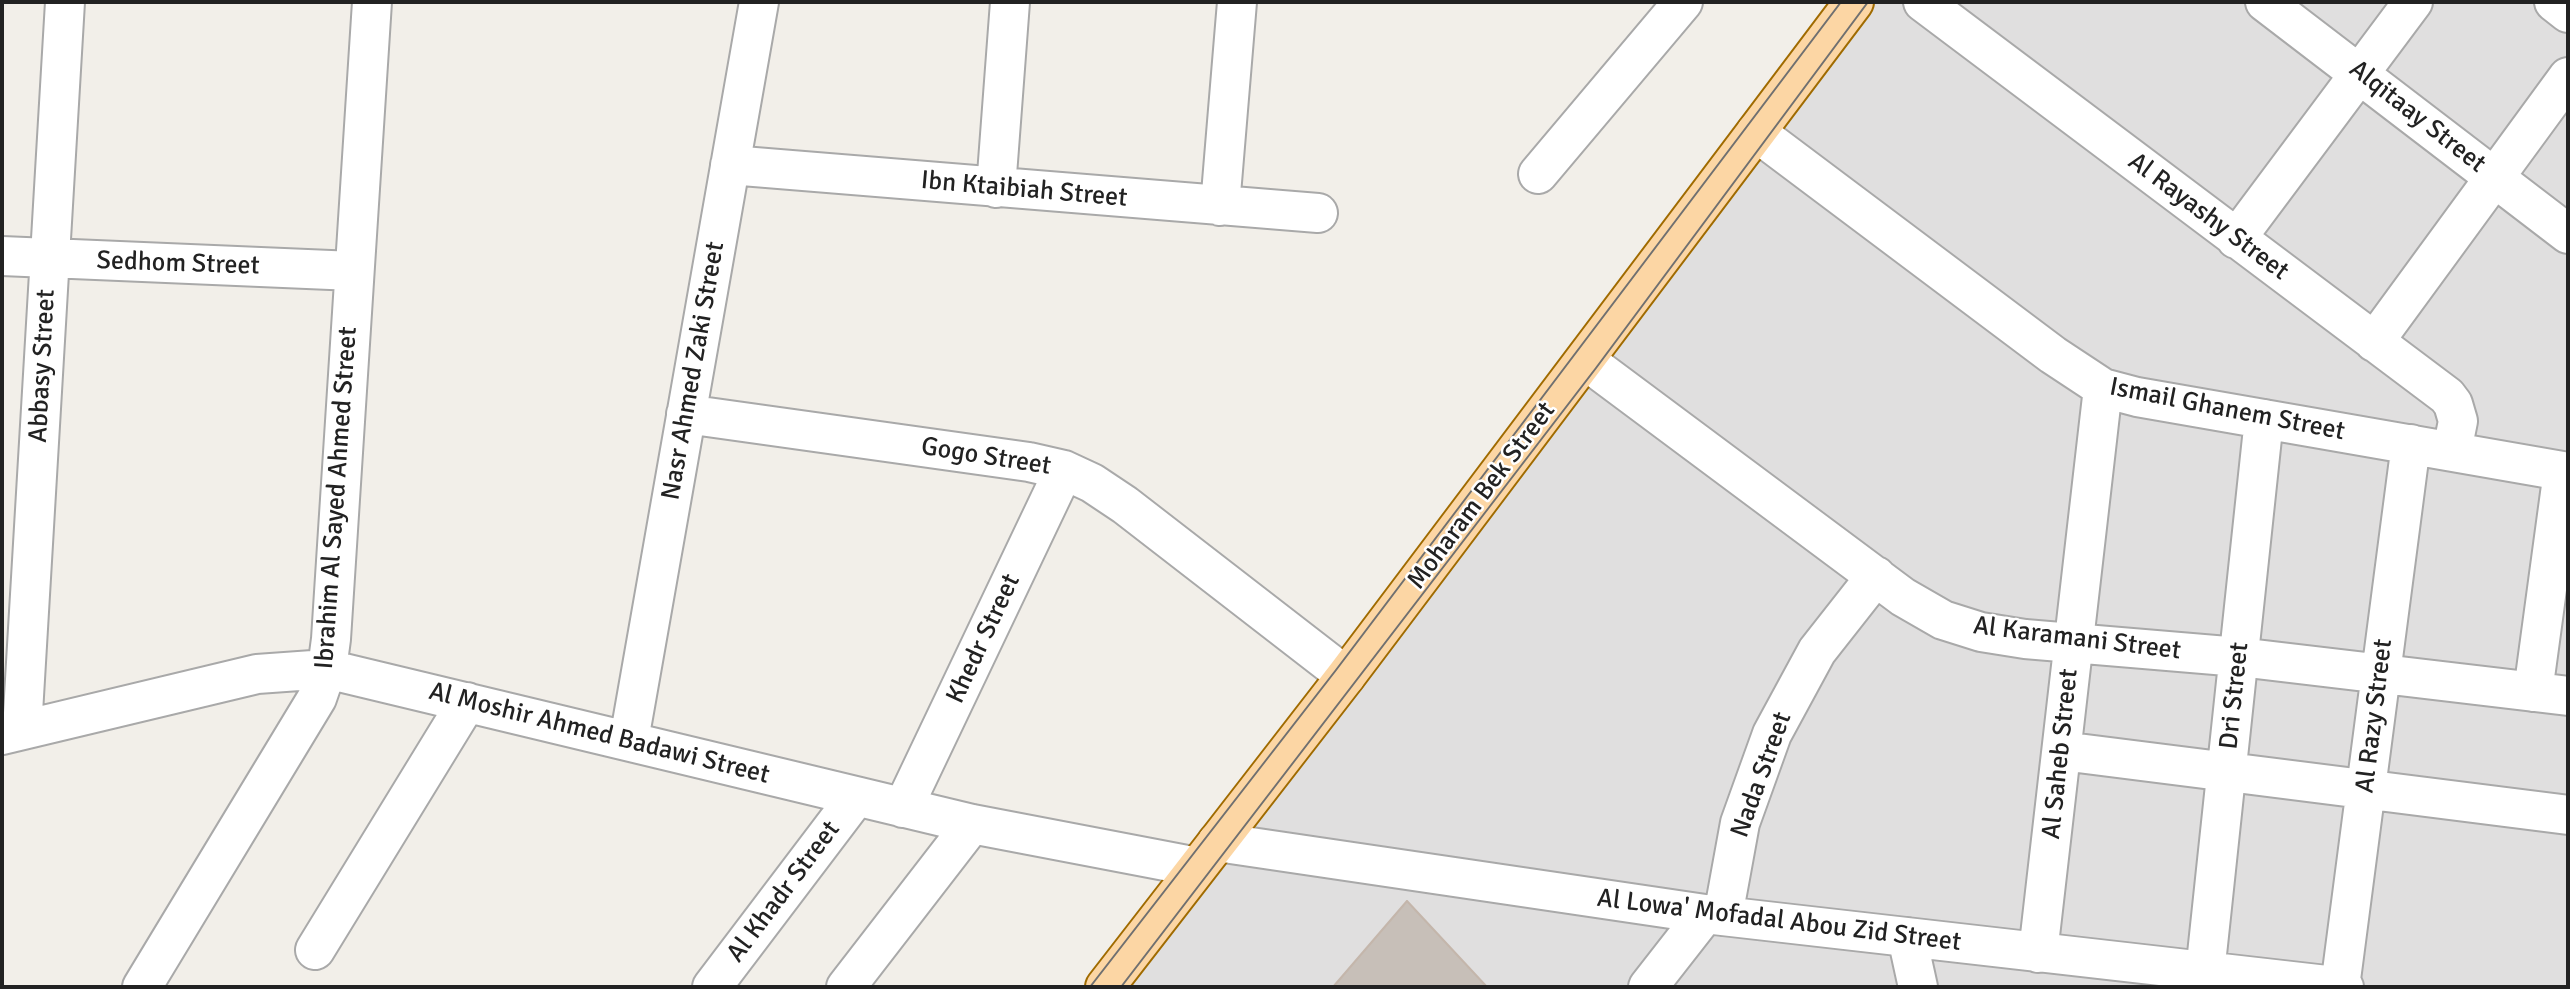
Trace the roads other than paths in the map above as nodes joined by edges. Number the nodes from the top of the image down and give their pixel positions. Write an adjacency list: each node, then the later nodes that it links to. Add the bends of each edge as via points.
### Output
1 (65, 2): 25 (street, Abbasy Street)
2 (372, 2): 26 (street, Ibrahim Al Sayed Ahmed Street)
3 (759, 2): 16 (street, Nasr Ahmed Zaki Street)
4 (1010, 2): 19 (street)
5 (1237, 2): 20 (street)
6 (1683, 2): 17 (street)
7 (1854, 2): 15 (main road, Moharam Bek Street)
8 (1923, 2): 23 (street, Al Rayashy Street)
9 (2266, 2): 13 (street, Alqitaay Street)
10 (2413, 2): 13 (street)
11 (2554, 2): 12 (street)
12 (2568, 13)
13 (2360, 73): 18 (street, Alqitaay Street); 23 (street)
14 (2568, 77): 18 (street)
15 (1756, 132): 28 (main road, Moharam Bek Street); 29 (street, Ismail Ghanem Street)
16 (730, 165): 19 (street, Ibn Ktaibiah Street); 30 (street, Nasr Ahmed Zaki Street)
17 (1538, 174)
18 (2495, 177): 22 (street, Alqitaay Street); 27 (street)
19 (996, 188): 20 (street, Ibn Ktaibiah Street)
20 (1220, 206): 21 (street, Ibn Ktaibiah Street)
21 (1318, 213)
22 (2568, 234)
23 (2236, 239): 27 (street, Al Rayashy Street)
24 (2, 256): 25 (street, Sedhom Street)
25 (50, 259): 26 (street, Sedhom Street); 44 (street, Abbasy Street)
26 (354, 271): 39 (street, Ibrahim Al Sayed Ahmed Street)
27 (2374, 342): 33 (street, Al Rayashy Street, via 2453,404 2458,421)
28 (1585, 360): 36 (street, Al Karamani Street); 41 (main road, Moharam Bek Street)
29 (2103, 388): 31 (street, Ismail Ghanem Street); 37 (street, Al Saheb Street)
30 (686, 414): 34 (street, Gogo Street); 45 (street, Nasr Ahmed Zaki Street)
31 (2264, 419): 32 (street, Ismail Ghanem Street); 38 (street, Dri Street)
32 (2411, 444): 33 (street, Ismail Ghanem Street); 40 (street, Al Razy Street)
33 (2452, 452): 35 (street, Ismail Ghanem Street)
34 (1064, 470): 41 (street, Gogo Street, via 1125,505); 50 (street, Khedr Street)
35 (2566, 471): 42 (street)
36 (1876, 576): 37 (street, Al Karamani Street, via 1943,620 1981,632); 54 (street, Nada Street, via 1817,651 1772,734)
37 (2073, 642): 38 (street, Al Karamani Street); 46 (street, Al Saheb Street)
38 (2239, 657): 40 (street, Al Karamani Street); 47 (street, Dri Street)
39 (327, 669): 43 (street, Al Moshir Ahmed Badawi Street); 44 (street, Al Moshir Ahmed Badawi Street, via 257,674); 59 (street, Ibrahim Al Sayed Ahmed Street, via 317,698)
40 (2381, 672): 42 (street, Al Karamani Street); 48 (street, Al Razy Street)
41 (1346, 676): 53 (main road, Moharam Bek Street)
42 (2551, 694)
43 (467, 702): 45 (street, Al Moshir Ahmed Badawi Street); 56 (street)
44 (12, 732)
45 (629, 740): 49 (street, Al Moshir Ahmed Badawi Street)
46 (2062, 751): 47 (street); 57 (street, Al Saheb Street)
47 (2227, 772): 48 (street); 58 (street, Dri Street)
48 (2366, 790): 51 (street); 65 (street, Al Razy Street)
49 (856, 797): 50 (street, Al Moshir Ahmed Badawi Street); 60 (street, Al Khadr Street)
50 (903, 808): 52 (street, Al Moshir Ahmed Badawi Street)
51 (2568, 815)
52 (972, 824): 53 (street, Al Moshir Ahmed Badawi Street); 61 (street)
53 (1207, 855): 54 (street, Al Lowa' Mofadal Abou Zid Street); 62 (main road, Moharam Bek Street)
54 (1714, 915): 55 (street, Al Lowa' Mofadal Abou Zid Street); 63 (street)
55 (1907, 937): 57 (street, Al Lowa' Mofadal Abou Zid Street); 64 (street)
56 (315, 950)
57 (2038, 953): 58 (street, Al Lowa' Mofadal Abou Zid Street)
58 (2205, 973): 65 (street, Al Lowa' Mofadal Abou Zid Street)
59 (142, 987)
60 (712, 987)
61 (846, 987)
62 (1105, 987)
63 (1648, 987)
64 (1919, 987)
65 (2341, 987)

